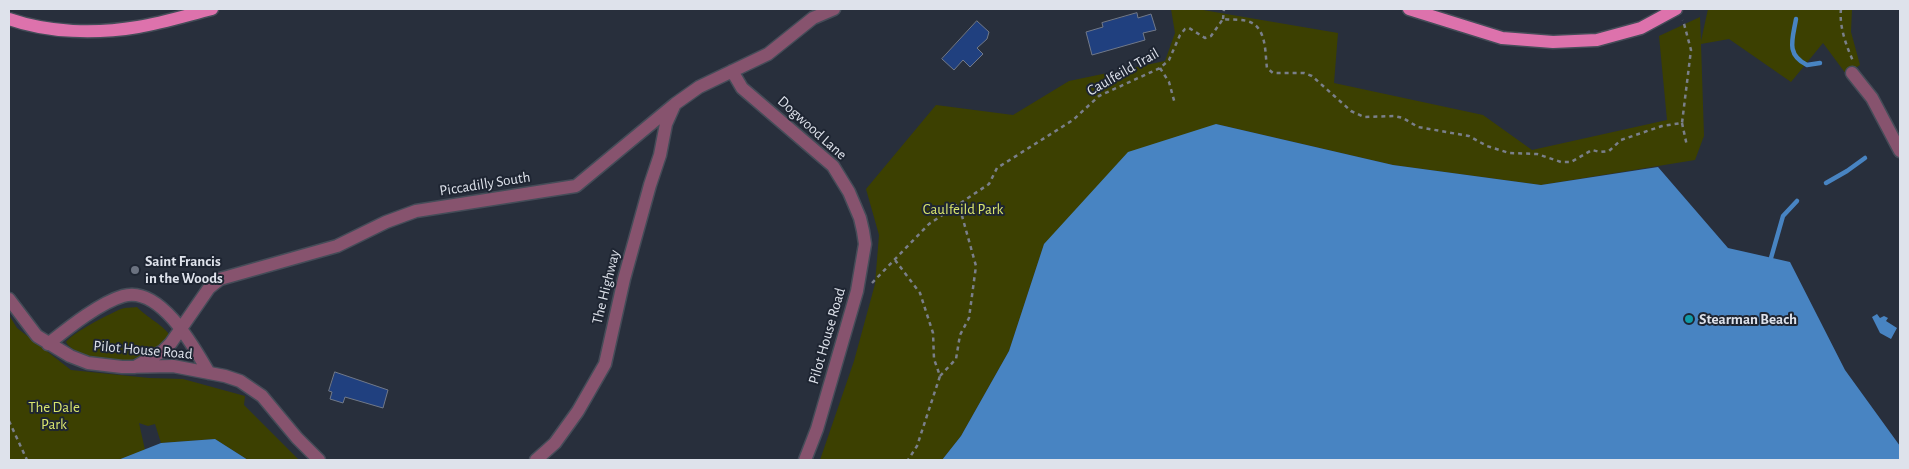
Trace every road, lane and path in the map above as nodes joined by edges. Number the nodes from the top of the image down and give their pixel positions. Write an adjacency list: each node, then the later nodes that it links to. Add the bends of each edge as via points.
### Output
1 (212, 9): 7 (main road, via 138,27 95,31 34,26)
2 (834, 9): 10 (street, Piccadilly South, via 813,18 768,54)
3 (1224, 9): 8 (path)
4 (1409, 9): 6 (main road, via 1502,38 1553,42 1597,40)
5 (1841, 9): 11 (path, via 1844,37 1858,70)
6 (1679, 13): 14 (path, via 1691,50)
7 (9, 19)
8 (1223, 19): 9 (path, Caulfeild Trail, via 1217,30 1205,38 1189,28 1185,29 1169,60); 14 (path, via 1250,22 1257,27 1265,41 1267,68 1273,73 1304,72 1364,117 1394,116 1418,127 1469,136 1509,153 1537,154 1571,162 1592,150 1609,151 1621,140)
9 (1160, 68): 13 (path, via 1169,82); 17 (path, Caulfeild Trail, via 1099,96 1073,120 997,168 989,184)
10 (732, 71): 12 (street, Piccadilly South); 18 (street, Dogwood Lane, via 742,88 834,166)
11 (1852, 74): 15 (street, via 1872,98)
12 (675, 104): 22 (street, Piccadilly South, via 576,186 416,211 337,246 220,279 208,288); 30 (street, The Highway, via 666,124 605,364 578,411 555,443)
13 (1174, 104)
14 (1682, 123): 16 (path)
15 (1898, 142)
16 (1688, 146)
17 (960, 205): 19 (path, Caulfeild Trail, via 929,224); 26 (path, via 976,266 969,318 960,336 956,359)
18 (860, 218): 31 (street, Pilot House Road, via 865,244 857,291)
19 (895, 260): 20 (path, Caulfeild Trail); 26 (path, via 920,294 933,333 934,359)
20 (870, 285)
21 (9, 299): 23 (street, Pilot House Road, via 37,336)
22 (181, 328): 23 (street, Pilot House Road, via 142,296 122,296 90,313); 24 (street, Piccadilly South, via 163,351); 25 (street, Pilot House Road)
23 (48, 344): 24 (street, Pilot House Road, via 88,363)
24 (135, 367): 25 (street, Pilot House Road, via 173,366)
25 (209, 373): 29 (street, Pilot House Road, via 240,381 262,396)
26 (940, 376): 32 (path, via 917,446)
27 (9, 421): 28 (path)
28 (27, 460)
29 (320, 460)
30 (536, 460)
31 (806, 460)
32 (908, 460)

